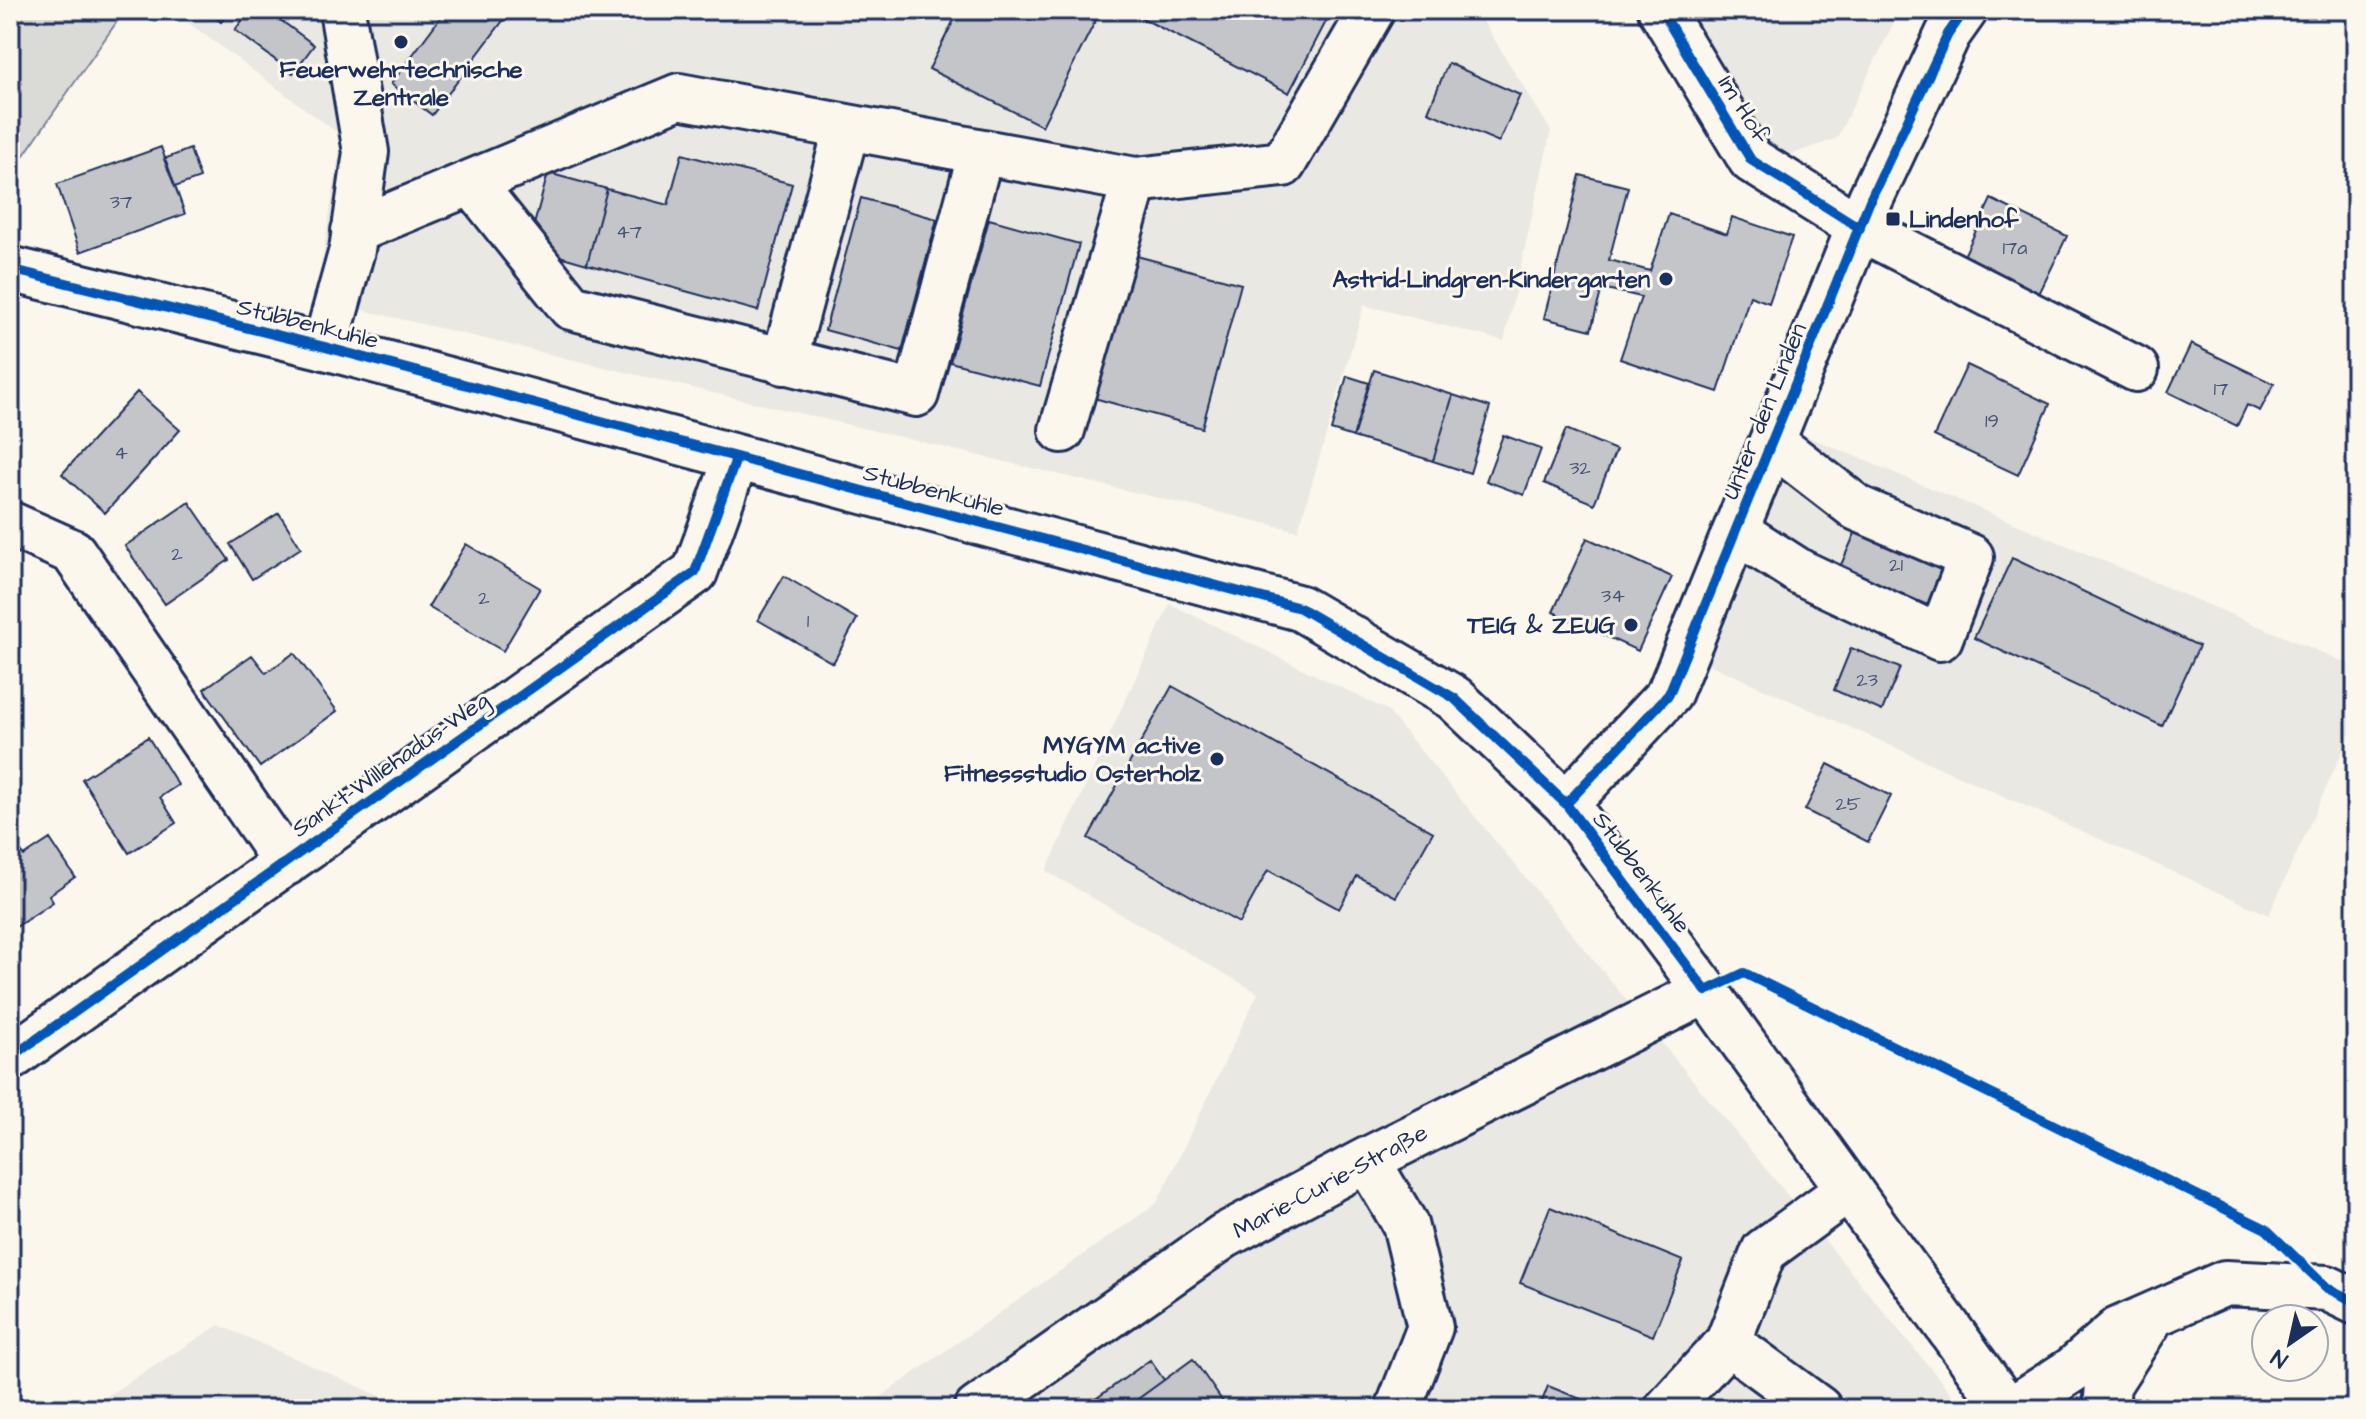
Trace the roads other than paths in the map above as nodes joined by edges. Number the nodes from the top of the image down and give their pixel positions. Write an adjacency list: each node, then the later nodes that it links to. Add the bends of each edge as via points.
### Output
1 (342, 10): 10 (street, via 366,152)
2 (1372, 10): 7 (street, via 1283,164)
3 (1661, 10): 9 (street, Im Hof, via 1751,160)
4 (1965, 10): 9 (street, Unter den Linden, via 1948,34)
5 (847, 127): 6 (street); 8 (street, via 679,96); 13 (street)
6 (981, 152): 7 (street); 13 (street, via 916,394)
7 (1135, 180): 15 (street)
8 (472, 183): 10 (street); 13 (street, via 571,307)
9 (1860, 228): 14 (street, Im Hof); 16 (street, Unter den Linden)
10 (354, 231): 12 (street)
11 (10, 269): 12 (street, Stubbenkuhle)
12 (325, 347): 17 (street, Stubbenkuhle)
13 (784, 362)
14 (2136, 369)
15 (1062, 430)
16 (1773, 443): 19 (street, Unter den Linden); 19 (street, via 1857,508 1971,557 1940,638 1800,572)
17 (736, 459): 20 (street, Stubbenkuhle, via 1300,608 1454,698); 21 (street, Sankt-Willehadus-Weg, via 695,572)
18 (10, 524): 21 (street, via 73,552)
19 (1736, 531): 20 (street, Unter den Linden, via 1669,694)
20 (1566, 804): 22 (street, Stubbenkuhle)
21 (286, 863): 23 (street, Sankt-Willehadus-Weg)
22 (1706, 991): 24 (street, Marie-Curie-Straße); 25 (street, Stubbenkuhle)
23 (10, 1058)
24 (1367, 1160): 29 (street, Marie-Curie-Straße, via 1224,1236); 30 (street, via 1405,1224 1430,1327)
25 (1849, 1189): 28 (street, via 1764,1251); 33 (street, Stubbenkuhle)
26 (2356, 1302): 27 (street, via 2327,1288 2225,1283)
27 (2156, 1311): 33 (street, via 2118,1330 2072,1370); 34 (street, via 2108,1385)
28 (1728, 1342): 31 (street); 32 (street)
29 (977, 1409)
30 (1398, 1409)
31 (1667, 1409)
32 (1819, 1409)
33 (2010, 1409)
34 (2106, 1409)

